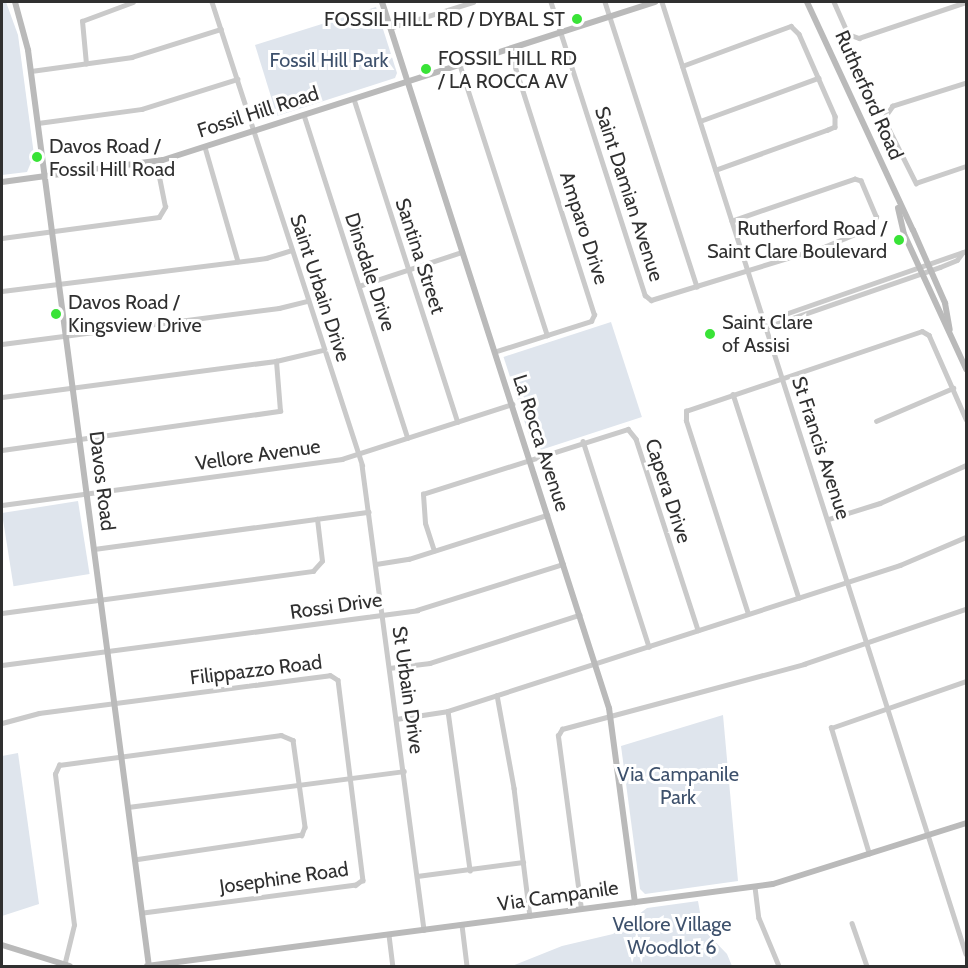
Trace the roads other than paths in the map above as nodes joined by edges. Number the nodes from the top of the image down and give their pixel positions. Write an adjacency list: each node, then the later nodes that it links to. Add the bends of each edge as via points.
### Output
1 (15, 2): 21 (street, Davos Road)
2 (133, 2): 18 (street, via 82,21)
3 (212, 2): 15 (street, Saint Urbain Drive)
4 (382, 2): 14 (street, La Rocca Avenue)
5 (472, 2): 14 (street)
6 (551, 2): 16 (street, Saint Damian Avenue)
7 (605, 2): 13 (street)
8 (656, 2): 13 (street, Fossil Hill Road)
9 (662, 2): 20 (street, St Francis Avenue)
10 (834, 2): 11 (street, via 848,34 858,38)
11 (966, 2)
12 (809, 3): 37 (street, Rutherford Road)
13 (610, 16): 16 (street, Fossil Hill Road); 53 (street)
14 (390, 28): 24 (street, La Rocca Avenue)
15 (221, 29): 18 (street, via 132,57); 23 (street, Saint Urbain Drive)
16 (561, 32): 17 (street, Fossil Hill Road); 53 (street, Saint Damian Avenue, via 645,295 657,300)
17 (510, 49): 19 (street, Fossil Hill Road); 59 (street, Amparo Drive, via 593,307 591,321)
18 (86, 64): 21 (street)
19 (460, 65): 24 (street, Fossil Hill Road); 59 (street)
20 (682, 66): 22 (street, via 791,26 799,34); 28 (street, St Francis Avenue)
21 (31, 71): 29 (street, Davos Road)
22 (818, 78): 28 (street); 34 (street, via 835,116 835,127)
23 (237, 79): 29 (street, via 142,109); 30 (street, Saint Urbain Drive)
24 (407, 81): 26 (street, Fossil Hill Road); 42 (street, La Rocca Avenue)
25 (966, 83): 33 (street, via 893,106 884,119 916,183)
26 (354, 99): 27 (street, Fossil Hill Road); 47 (street, Santina Street)
27 (304, 115): 30 (street, Fossil Hill Road); 52 (street, Dinsdale Drive)
28 (700, 121): 34 (street, St Francis Avenue)
29 (38, 123): 35 (street, Davos Road)
30 (254, 131): 31 (street, Fossil Hill Road); 41 (street, Saint Urbain Drive)
31 (205, 147): 32 (street, Fossil Hill Road); 44 (street)
32 (156, 162): 35 (street, Fossil Hill Road); 39 (street, via 166,210 159,217)
33 (966, 166)
34 (716, 170): 38 (street, St Francis Avenue)
35 (45, 177): 36 (street, Fossil Hill Road); 39 (street, Davos Road)
36 (2, 182)
37 (896, 199): 45 (street, Rutherford Road); 46 (street, Rutherford Road, via 904,234)
38 (732, 221): 48 (street, St Francis Avenue); 48 (street, Saint Damian Avenue, via 855,179 861,181 876,217 872,227 846,238)
39 (52, 232): 40 (street); 51 (street, Davos Road)
40 (2, 238)
41 (292, 250): 44 (street); 55 (street, Saint Urbain Drive)
42 (462, 252): 47 (street); 63 (street, La Rocca Avenue)
43 (964, 252): 45 (street); 49 (street, via 957,260)
44 (238, 261): 51 (street)
45 (927, 263): 46 (street); 49 (street, Rutherford Road)
46 (918, 266): 50 (street, Rutherford Road); 56 (street)
47 (409, 269): 52 (street); 74 (street, Santina Street)
48 (748, 270): 53 (street, Saint Damian Avenue); 56 (street, St Francis Avenue)
49 (931, 270): 50 (street); 58 (street, Rutherford Road, via 945,303)
50 (922, 273): 57 (street); 58 (street, Rutherford Road)
51 (59, 284): 54 (street); 60 (street, Davos Road)
52 (359, 286): 75 (street, Dinsdale Drive)
53 (697, 286)
54 (2, 291)
55 (308, 301): 60 (street); 62 (street, Saint Urbain Drive)
56 (765, 321): 57 (street, St Francis Avenue)
57 (767, 327): 66 (street, St Francis Avenue)
58 (950, 330): 65 (street, Rutherford Road)
59 (547, 335): 63 (street, Amparo Drive)
60 (66, 336): 61 (street); 67 (street, Davos Road)
61 (2, 344)
62 (324, 350): 64 (street); 79 (street, Saint Urbain Drive)
63 (494, 352): 71 (street, La Rocca Avenue)
64 (276, 361): 67 (street); 76 (street, via 280,411)
65 (966, 369)
66 (783, 378): 68 (street, via 922,331 929,335); 69 (street); 87 (street, St Francis Avenue)
67 (73, 387): 70 (street); 76 (street, Davos Road)
68 (953, 388): 72 (street); 73 (street)
69 (733, 394): 94 (street); 98 (street, via 690,408 685,415)
70 (2, 397)
71 (512, 405): 74 (street, Vellore Avenue); 80 (street, La Rocca Avenue)
72 (966, 419)
73 (876, 421)
74 (458, 422): 75 (street, Vellore Avenue)
75 (408, 438): 79 (street, Vellore Avenue)
76 (80, 440): 78 (street); 82 (street, Davos Road)
77 (583, 441): 80 (street, Capera Drive); 101 (street, Capera Drive, via 624,428 633,434); 103 (street)
78 (2, 450)
79 (358, 454): 82 (street, Vellore Avenue); 84 (street, St Urbain Drive)
80 (529, 459): 85 (street, La Rocca Avenue); 90 (street, Capera Drive, via 423,494 425,523)
81 (966, 465): 87 (street, via 880,503)
82 (87, 493): 83 (street, Vellore Avenue); 89 (street, Davos Road)
83 (2, 505)
84 (369, 512): 86 (street); 91 (street, St Urbain Drive)
85 (547, 515): 90 (street); 92 (street, La Rocca Avenue)
86 (318, 519): 89 (street); 95 (street, via 322,561 313,571)
87 (829, 519): 93 (street, St Francis Avenue)
88 (966, 537): 93 (street)
89 (94, 549): 95 (street, Davos Road)
90 (434, 551): 91 (street)
91 (376, 564): 99 (street, St Urbain Drive)
92 (563, 564): 99 (street, Rossi Drive, via 431,606); 100 (street, La Rocca Avenue)
93 (849, 582): 94 (street); 102 (street, St Francis Avenue)
94 (799, 598): 98 (street)
95 (100, 600): 97 (street); 104 (street, Davos Road)
96 (966, 609): 102 (street)
97 (2, 613)
98 (748, 614): 101 (street)
99 (383, 615): 104 (street, Rossi Drive); 107 (street, St Urbain Drive)
100 (579, 615): 105 (street, La Rocca Avenue); 107 (street, via 430,663)
101 (698, 630): 103 (street)
102 (869, 644): 111 (street, St Francis Avenue); 113 (street)
103 (649, 646): 105 (street)
104 (107, 651): 106 (street, Rossi Drive); 110 (street, Davos Road)
105 (595, 663): 109 (street); 113 (street, La Rocca Avenue)
106 (2, 665)
107 (389, 668): 114 (street, St Urbain Drive)
108 (966, 681): 111 (street)
109 (497, 695): 112 (street); 125 (street)
110 (114, 703): 115 (street, via 39,713); 116 (street, Davos Road); 118 (street, Filippazzo Road, via 330,675 340,685)
111 (889, 706): 122 (street, St Francis Avenue); 123 (street, via 834,724 830,732)
112 (448, 711): 114 (street); 126 (street)
113 (611, 717): 129 (street, La Rocca Avenue); 130 (street, via 562,729 558,736)
114 (396, 719): 117 (street, St Urbain Drive)
115 (2, 723)
116 (122, 756): 119 (street, via 287,735 294,745); 120 (street, Davos Road); 139 (street, via 56,769 74,925)
117 (404, 771): 118 (street); 127 (street, St Urbain Drive)
118 (352, 778): 119 (street); 131 (street, Josephine Road, via 364,869 360,883)
119 (299, 785): 120 (street); 124 (street, via 305,827 299,837)
120 (128, 807): 124 (street, Davos Road)
121 (966, 823): 122 (street, Via Campanile)
122 (931, 835): 123 (street, Via Campanile); 138 (street, St Francis Avenue, via 952,919)
123 (870, 854): 128 (street, Via Campanile, via 789,880)
124 (135, 860): 131 (street, Davos Road)
125 (523, 862): 126 (street); 132 (street)
126 (470, 870): 127 (street)
127 (417, 876): 135 (street, St Urbain Drive)
128 (755, 886): 129 (street, Via Campanile); 143 (street, via 759,918)
129 (635, 902): 130 (street, Via Campanile)
130 (581, 909): 132 (street, Via Campanile)
131 (142, 913): 140 (street, Davos Road)
132 (530, 916): 134 (street, Via Campanile)
133 (852, 922): 144 (street)
134 (462, 925): 135 (street, Via Campanile); 142 (street)
135 (424, 930): 136 (street, Via Campanile)
136 (389, 935): 140 (street, Via Campanile); 141 (street)
137 (2, 945): 139 (street)
138 (966, 954)
139 (66, 966)
140 (148, 966)
141 (393, 966)
142 (467, 966)
143 (779, 966)
144 (867, 966)

